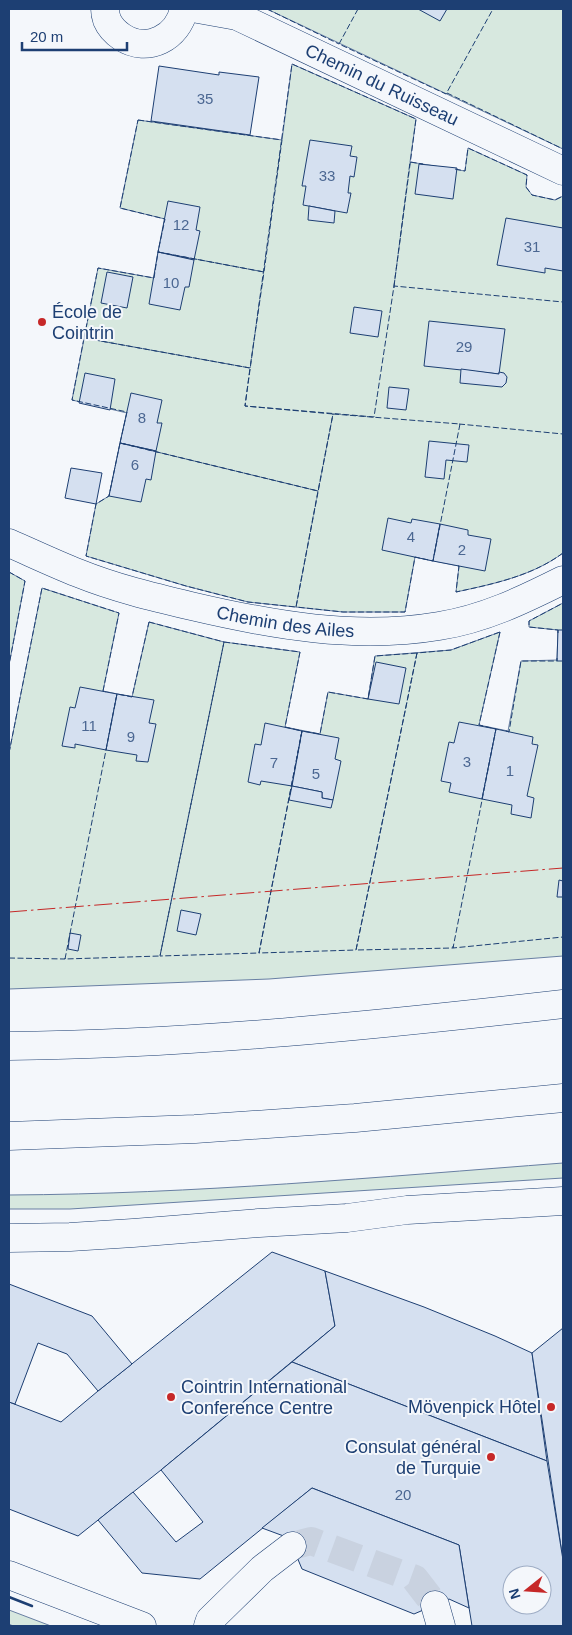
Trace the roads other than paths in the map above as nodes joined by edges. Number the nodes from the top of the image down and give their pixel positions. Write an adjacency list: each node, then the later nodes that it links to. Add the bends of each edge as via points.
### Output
1 (104, 9): 2 (main road, via 116,33 129,41 144,44 156,43 167,37 176,29)
2 (184, 9)
3 (198, 9): 4 (main road, Chemin du Ruisseau, via 237,16)
4 (563, 171)
5 (9, 543): 6 (main road, Chemin des Ailes, via 79,574 128,590 245,618 344,630 409,630 476,618 519,602)
6 (563, 580)
7 (563, 1004): 8 (main road, via 282,1032)
8 (9, 1046)
9 (563, 1098): 10 (main road, via 346,1119 185,1130)
10 (9, 1136)
11 (563, 1201): 12 (main road, via 407,1210 347,1218 133,1233)
12 (9, 1238)
13 (292, 1546): 16 (main road, via 262,1569 210,1620)
14 (9, 1575): 15 (main road)
15 (142, 1626)
16 (208, 1626)

